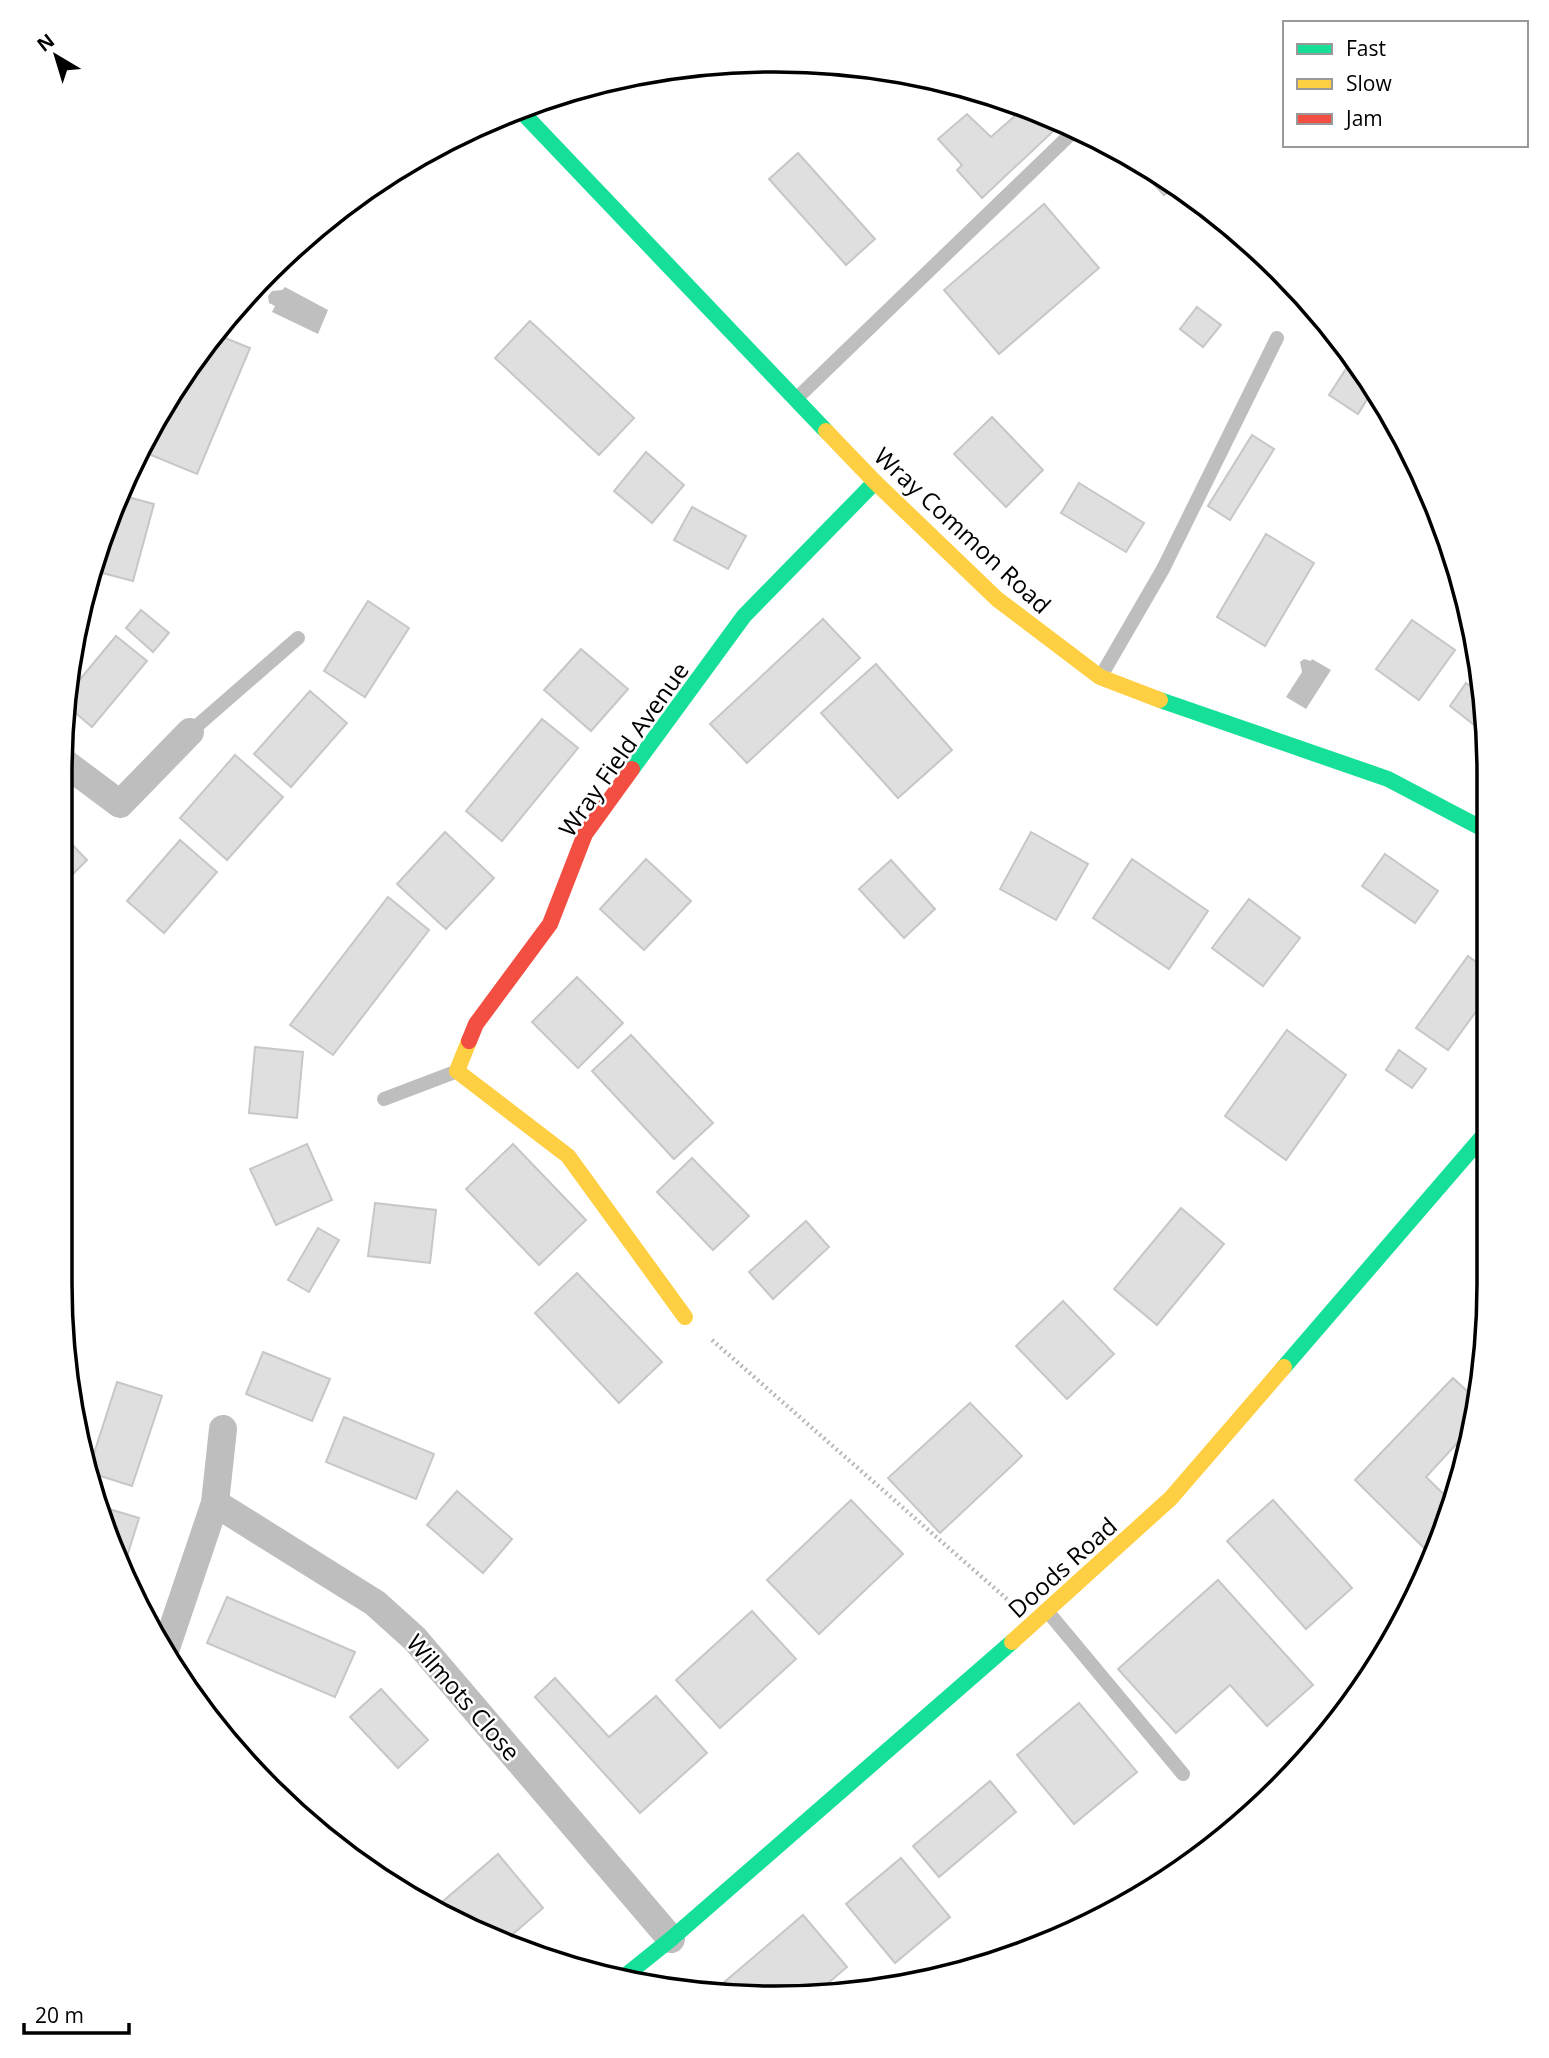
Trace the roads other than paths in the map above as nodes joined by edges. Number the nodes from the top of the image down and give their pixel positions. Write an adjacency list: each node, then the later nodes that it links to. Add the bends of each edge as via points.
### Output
1 (528, 117): 4 (street, Wray Common Road)
2 (1068, 136): 4 (lane)
3 (1277, 338): 7 (lane, via 1163,569)
4 (795, 400): 5 (street, Wray Common Road)
5 (875, 482): 7 (street, Wray Common Road, via 997,599); 11 (street, Wray Field Avenue, via 744,616 585,835 550,924 476,1024)
6 (298, 638): 8 (lane)
7 (1100, 677): 10 (street, Wray Common Road, via 1388,779)
8 (190, 732): 9 (street, via 120,804)
9 (72, 768)
10 (1477, 826)
11 (457, 1071): 12 (lane); 14 (street, via 568,1156)
12 (384, 1099)
13 (1477, 1143): 17 (street, Doods Road, via 1171,1498)
14 (685, 1317)
15 (223, 1429): 16 (street)
16 (215, 1503): 18 (street); 20 (street, Wilmots Close, via 374,1603 415,1639)
17 (1047, 1611): 19 (lane); 20 (street, Doods Road)
18 (169, 1640)
19 (1183, 1774)
20 (671, 1939): 21 (street, Doods Road)
21 (631, 1971)

